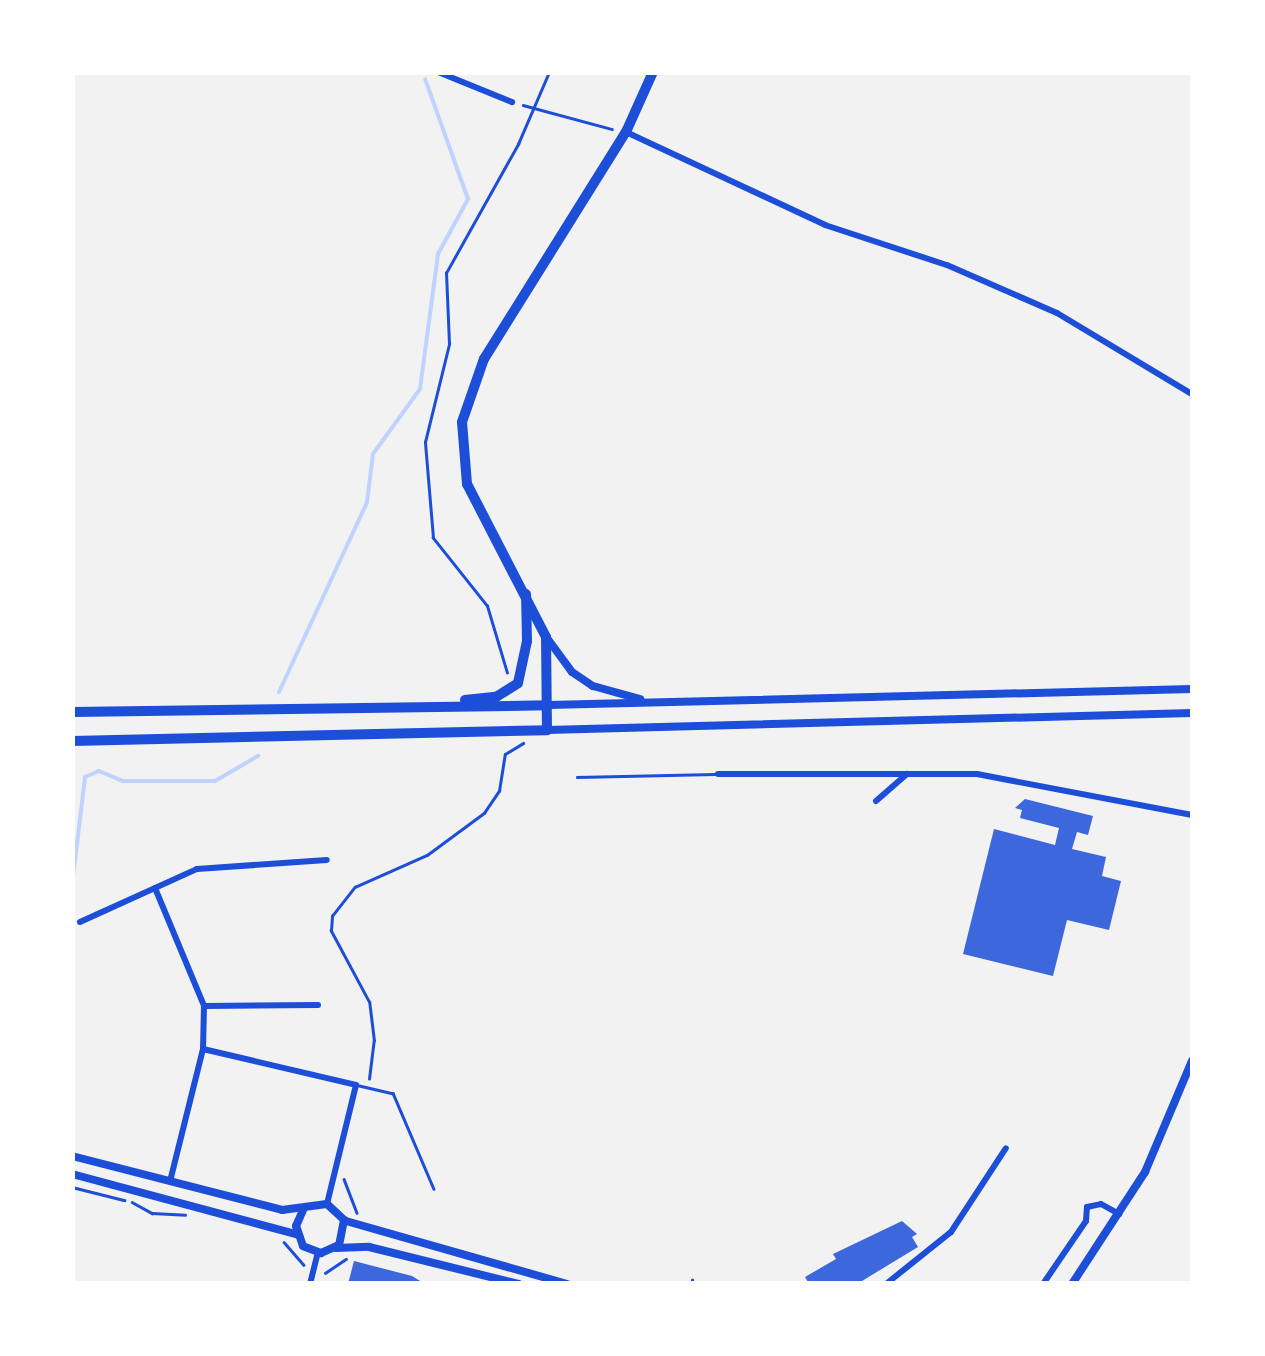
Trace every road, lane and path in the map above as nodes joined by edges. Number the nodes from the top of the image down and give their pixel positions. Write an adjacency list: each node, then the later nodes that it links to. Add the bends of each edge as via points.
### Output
1 (438, 72): 3 (street)
2 (653, 72): 4 (highway)
3 (512, 102): 4 (path)
4 (626, 132): 5 (street, via 825,226 947,266 1057,313); 6 (highway, via 484,359 462,422 466,484)
5 (1192, 394)
6 (526, 590): 7 (highway); 11 (highway, via 528,641 518,684 496,697)
7 (546, 637): 9 (street, via 572,672 593,686); 10 (highway)
8 (1192, 688): 9 (street)
9 (660, 702): 10 (street)
10 (548, 705): 11 (highway); 14 (highway)
11 (435, 707): 12 (highway)
12 (72, 712)
13 (1192, 714): 14 (street)
14 (547, 730): 15 (highway)
15 (72, 741)
16 (523, 744): 30 (path, via 505,754 499,790 484,813 427,855 355,887 332,916 331,931 369,1002 374,1041)
17 (718, 774): 18 (street); 19 (lane)
18 (908, 774): 20 (street); 21 (street, via 1018,780)
19 (576, 777)
20 (876, 801)
21 (1192, 815)
22 (327, 860): 23 (street, via 218,864)
23 (155, 888): 24 (street); 26 (street)
24 (80, 922)
25 (318, 1005): 26 (street)
26 (204, 1006): 27 (street)
27 (203, 1048): 29 (street); 35 (street)
28 (1192, 1061): 41 (street, via 1145,1172)
29 (356, 1085): 30 (lane); 38 (street)
30 (367, 1085): 37 (lane, via 393,1093)
31 (1006, 1148): 53 (street, via 951,1232)
32 (72, 1156): 35 (street)
33 (346, 1168): 43 (path, via 346,1194 370,1221)
34 (72, 1174): 44 (street)
35 (170, 1183): 39 (street)
36 (72, 1187): 40 (path, via 171,1218)
37 (434, 1189)
38 (327, 1204): 39 (street); 42 (street)
39 (303, 1210): 44 (street)
40 (189, 1214)
41 (1119, 1214): 54 (street, via 1102,1204 1086,1207 1086,1221); 55 (street)
42 (344, 1220): 43 (street); 47 (street)
43 (366, 1232): 52 (street)
44 (296, 1234): 48 (street)
45 (275, 1236): 49 (path, via 296,1262)
46 (363, 1246): 47 (street); 49 (path, via 361,1257 348,1258 328,1274); 51 (street)
47 (336, 1248): 48 (street)
48 (318, 1253): 49 (street)
49 (313, 1268): 50 (street)
50 (310, 1284)
51 (518, 1284)
52 (566, 1284)
53 (886, 1284)
54 (1043, 1284)
55 (1072, 1284)

